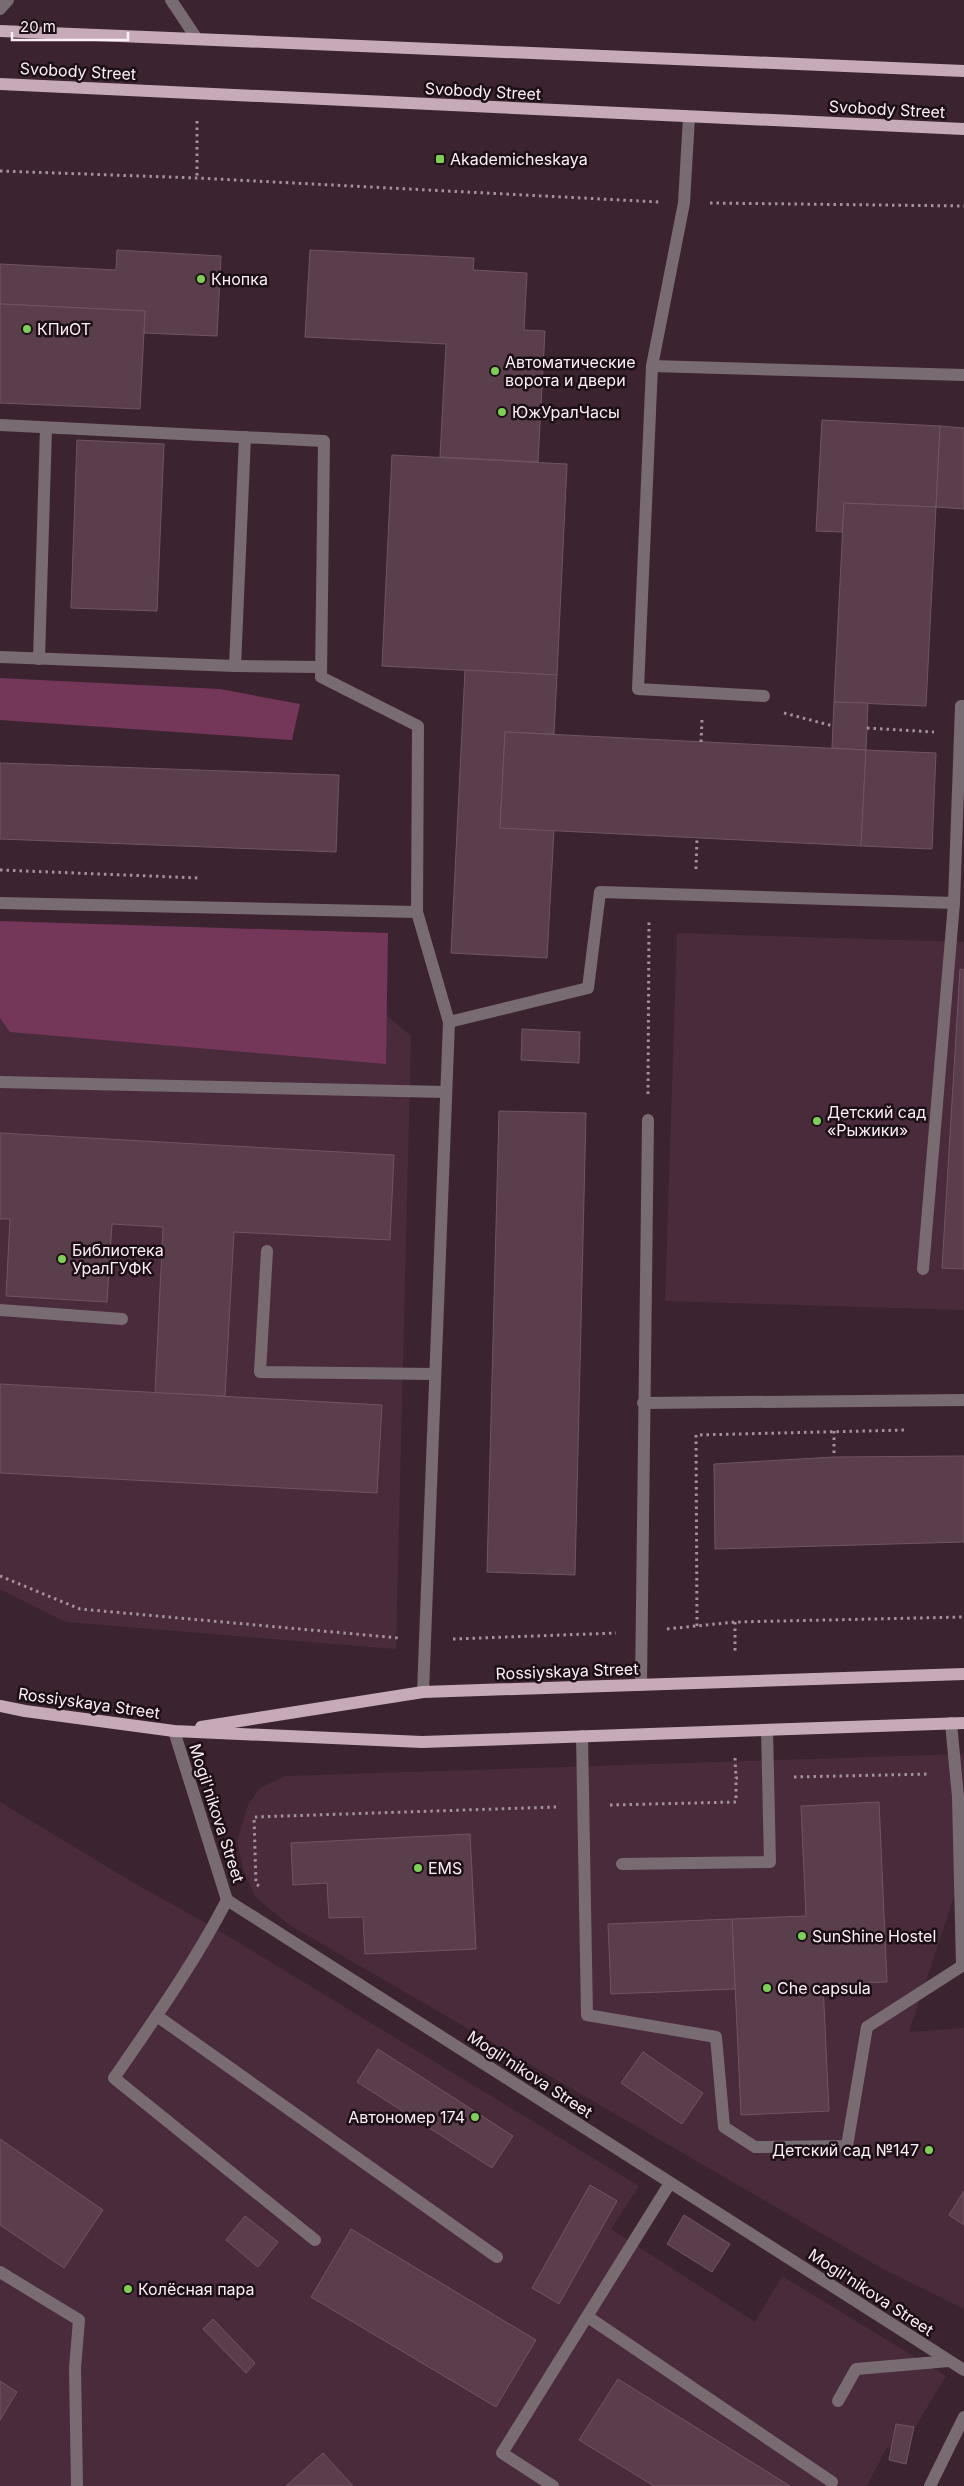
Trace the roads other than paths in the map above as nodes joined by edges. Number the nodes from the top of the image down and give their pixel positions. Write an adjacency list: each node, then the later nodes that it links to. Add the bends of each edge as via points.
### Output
1 (8, 0): 3 (street)
2 (171, 0): 5 (street)
3 (0, 9)
4 (0, 31): 5 (main road)
5 (197, 39): 6 (main road)
6 (964, 71)
7 (0, 84): 8 (main road, Svobody Street)
8 (689, 117): 9 (main road, Svobody Street); 10 (street, via 684,203)
9 (964, 129)
10 (652, 366): 11 (street); 19 (street, via 638,689)
11 (964, 375)
12 (0, 425): 13 (street)
13 (46, 428): 14 (street); 16 (street)
14 (245, 437): 17 (street); 18 (street, via 324,441)
15 (0, 657): 16 (street)
16 (39, 659): 17 (street)
17 (235, 666): 18 (street)
18 (320, 667): 25 (street, via 320,677 418,726)
19 (764, 696)
20 (964, 706): 21 (street, via 961,706)
21 (962, 750): 22 (street)
22 (961, 782): 24 (street)
23 (0, 903): 25 (street)
24 (954, 903): 26 (street, via 600,892 588,988); 31 (street)
25 (417, 912): 26 (street)
26 (449, 1022): 28 (street)
27 (0, 1082): 28 (street)
28 (446, 1092): 34 (street)
29 (648, 1120): 36 (street)
30 (267, 1251): 34 (street, via 260,1372)
31 (923, 1269)
32 (0, 1310): 33 (street)
33 (122, 1319)
34 (435, 1374): 39 (street)
35 (964, 1400): 36 (street)
36 (643, 1403): 38 (street)
37 (964, 1674): 38 (main road, Rossiyskaya Street)
38 (641, 1685): 39 (main road, Rossiyskaya Street)
39 (423, 1692): 44 (main road, Rossiyskaya Street)
40 (0, 1706): 44 (main road, Rossiyskaya Street)
41 (951, 1723): 42 (main road, Rossiyskaya Street); 43 (main road, Rossiyskaya Street); 48 (street)
42 (964, 1723)
43 (767, 1730): 45 (main road, Rossiyskaya Street); 46 (street, via 770,1862)
44 (174, 1732): 45 (main road, Rossiyskaya Street, via 422,1742); 47 (street, Mogil'nikova Street)
45 (582, 1736): 48 (street, via 587,2015 716,2037 724,2127 754,2147 848,2146 867,2027)
46 (622, 1864)
47 (227, 1900): 49 (street); 50 (street, Mogil'nikova Street)
48 (963, 1966)
49 (157, 2016): 51 (street, via 114,2078); 52 (street)
50 (670, 2183): 54 (street); 55 (street, Mogil'nikova Street)
51 (315, 2240)
52 (497, 2257)
53 (0, 2272): 60 (street, via 79,2320 74,2368)
54 (588, 2318): 59 (street); 61 (street, via 502,2454)
55 (949, 2361): 56 (street, Mogil'nikova Street); 57 (street, via 856,2369)
56 (964, 2370)
57 (838, 2401)
58 (964, 2416): 62 (street)
59 (832, 2482)
60 (77, 2486)
61 (553, 2486)
62 (930, 2486)

